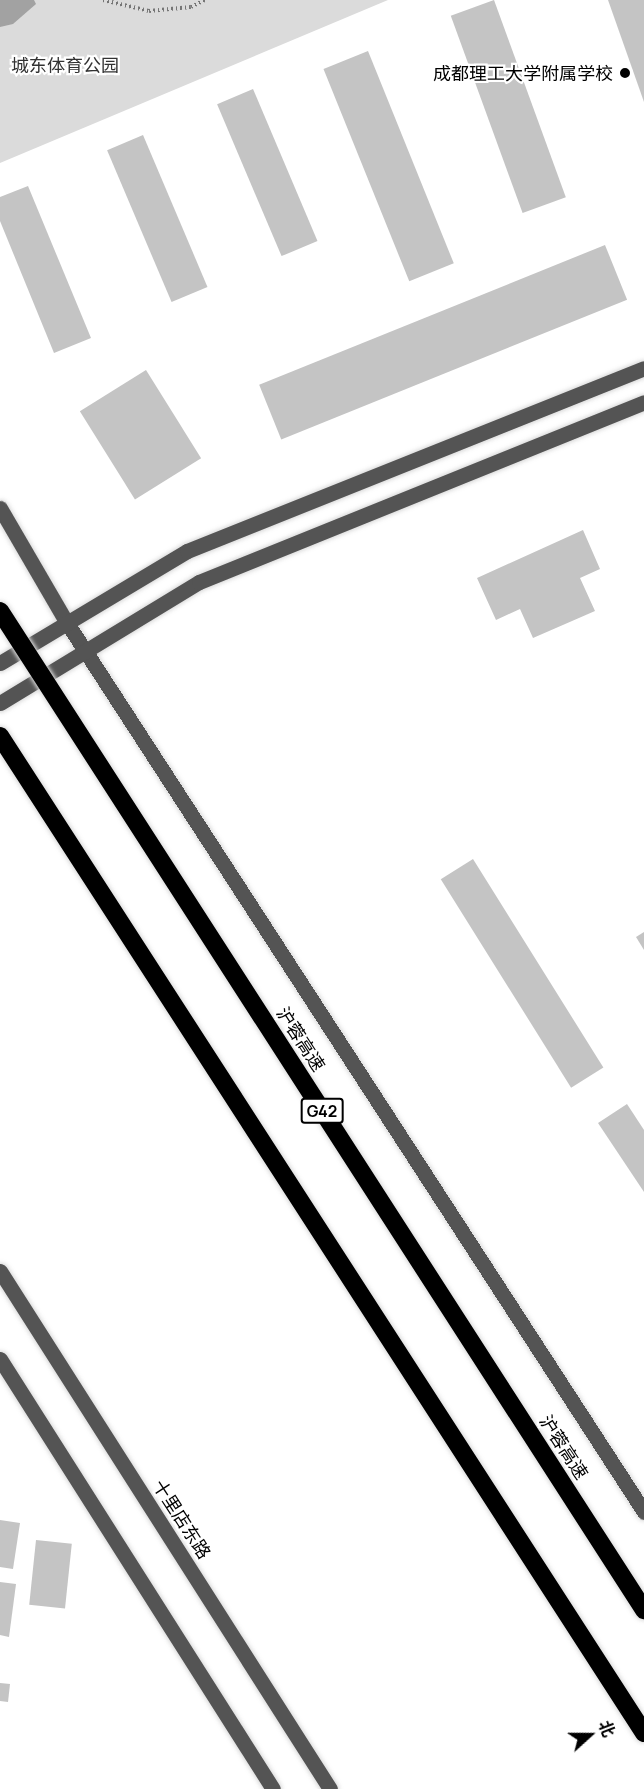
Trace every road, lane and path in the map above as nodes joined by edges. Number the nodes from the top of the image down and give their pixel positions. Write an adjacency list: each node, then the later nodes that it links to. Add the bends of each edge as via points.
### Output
1 (103, 0): 2 (path, via 149,11 191,7)
2 (205, 0)
3 (644, 368): 7 (street, via 187,551)
4 (644, 402): 8 (street, via 200,582)
5 (0, 508): 7 (street)
6 (0, 611): 15 (highway, 沪蓉高速 / G42, bridge)
7 (67, 623): 8 (street); 9 (street)
8 (85, 651): 10 (street); 14 (street)
9 (0, 663)
10 (0, 703)
11 (0, 736): 16 (highway)
12 (0, 1271): 18 (street, 十里店东路)
13 (0, 1359): 17 (street)
14 (644, 1512)
15 (644, 1610)
16 (644, 1733)
17 (273, 1789)
18 (330, 1789)

